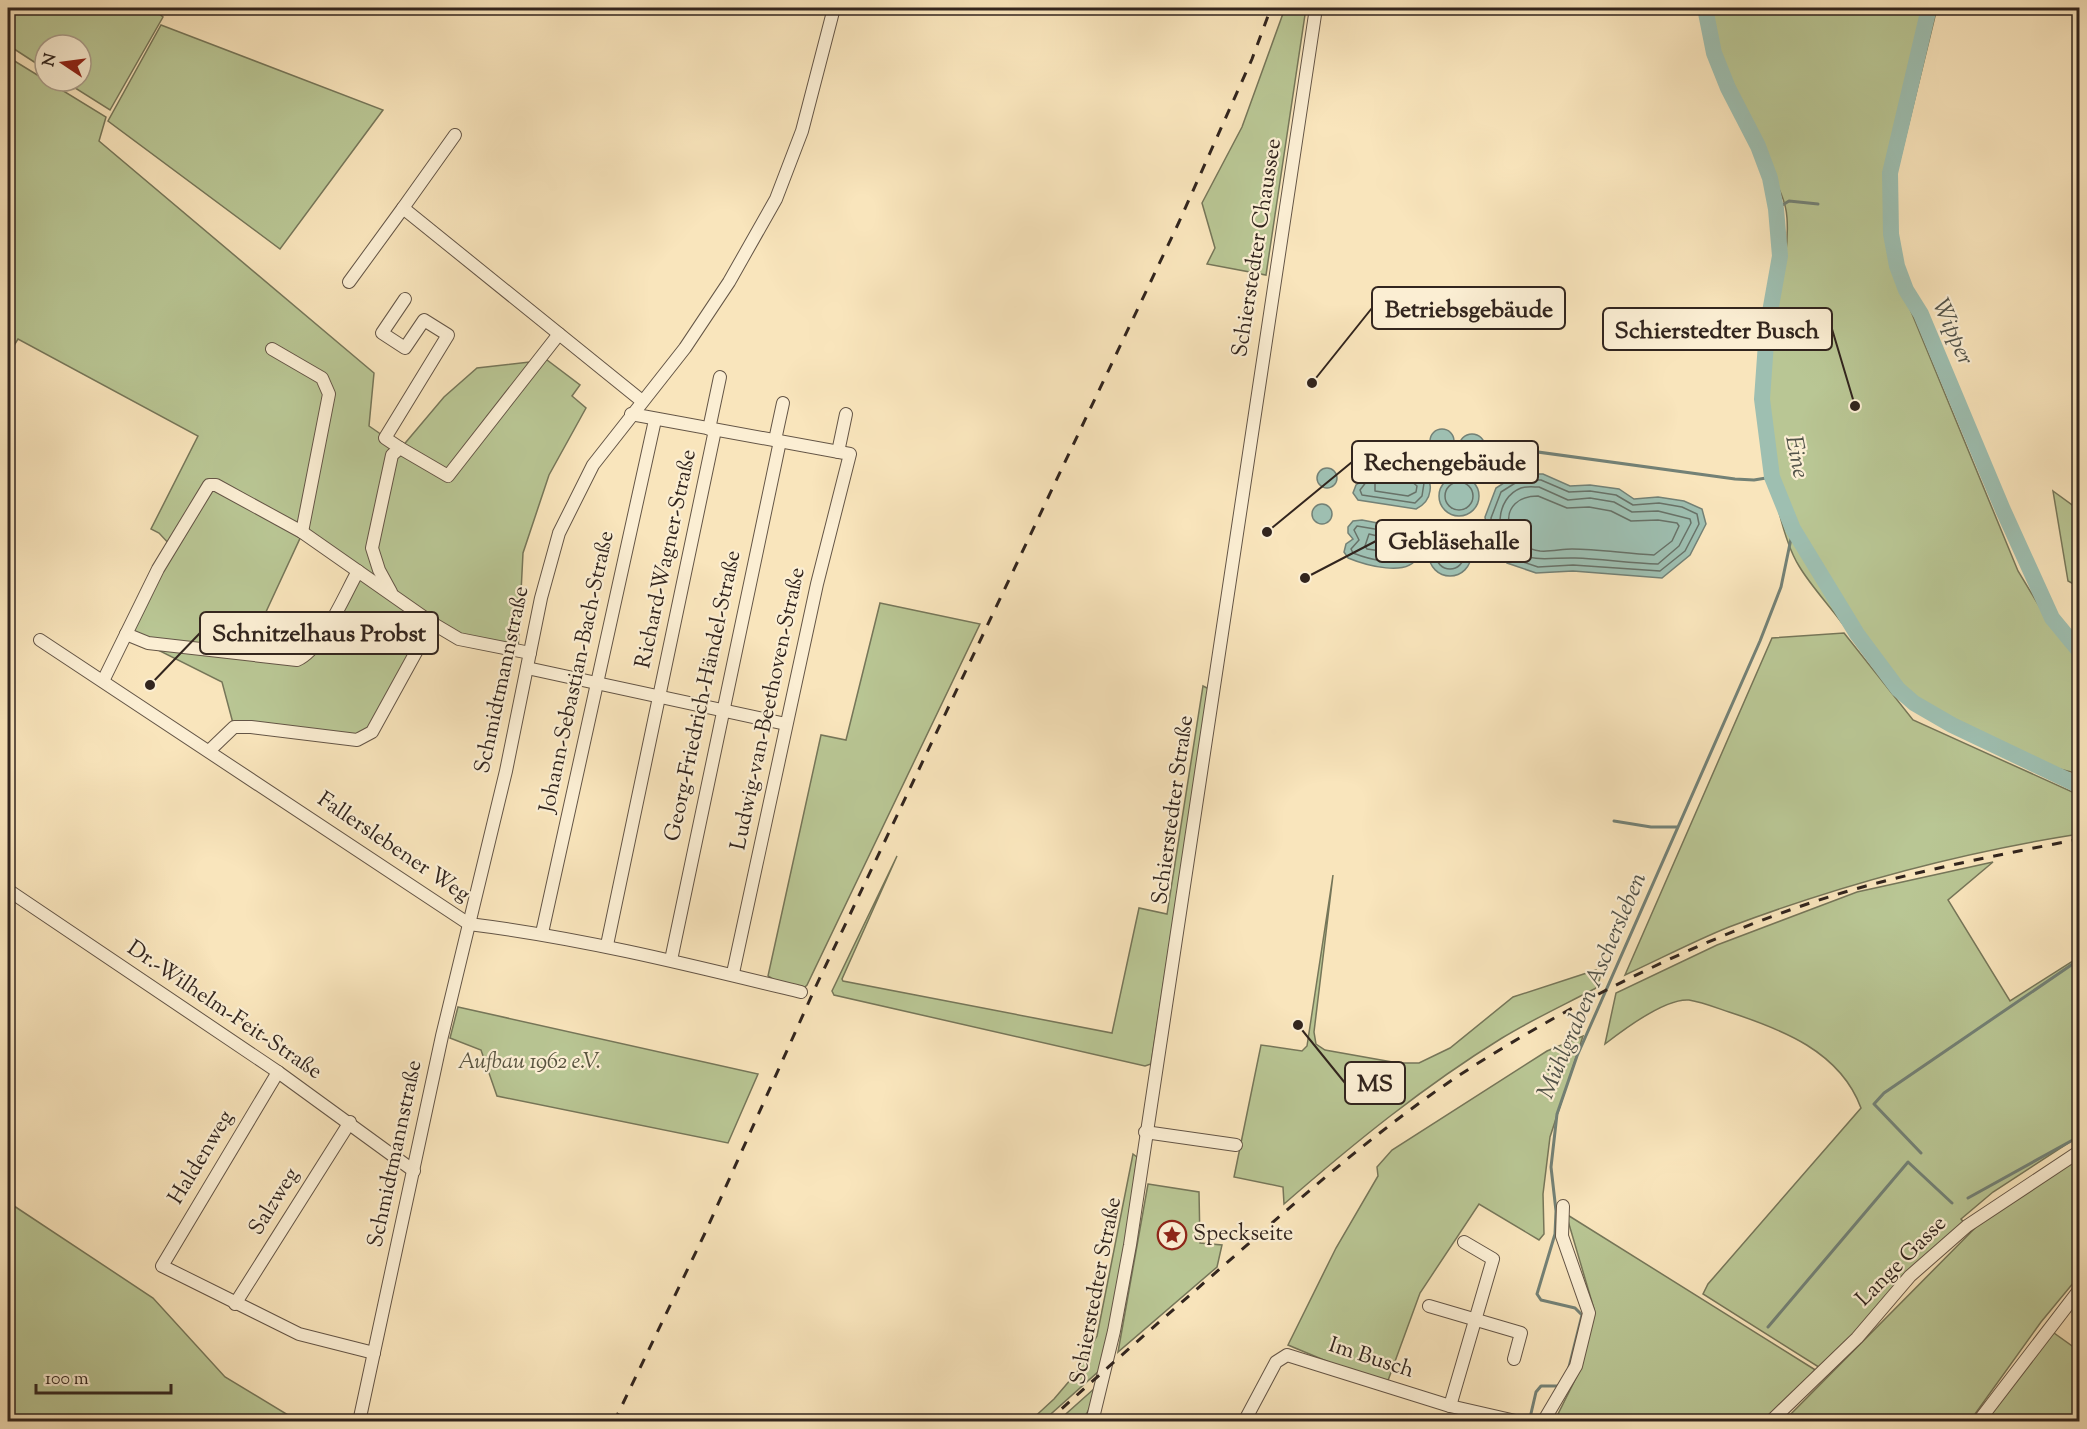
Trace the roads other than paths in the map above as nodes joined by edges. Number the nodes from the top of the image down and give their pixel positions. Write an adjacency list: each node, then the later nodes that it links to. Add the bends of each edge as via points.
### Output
1 (834, 8): 10 (street, Schmidtmannstraße, via 802,131 776,199 729,282 685,348)
2 (1316, 8): 19 (street, Schierstedter Chaussee)
3 (455, 135): 4 (street)
4 (403, 208): 5 (street); 7 (street)
5 (349, 282)
6 (405, 299): 17 (street, via 382,333 405,348 424,320 448,335 385,438)
7 (559, 334): 10 (street); 17 (street, via 448,476)
8 (272, 349): 20 (street, via 322,378 329,394)
9 (720, 377): 15 (street, Richard-Wagner-Straße)
10 (642, 401): 12 (street, Schmidtmannstraße)
11 (783, 404): 16 (street, Georg-Friedrich-Händel-Straße)
12 (631, 414): 14 (street); 26 (street, Schmidtmannstraße, via 593,465 559,533)
13 (846, 414): 18 (street, Ludwig-van-Beethoven-Straße)
14 (656, 420): 15 (street); 29 (street, Johann-Sebastian-Bach-Straße)
15 (712, 430): 16 (street); 30 (street, Richard-Wagner-Straße)
16 (777, 440): 18 (street); 31 (street, Georg-Friedrich-Händel-Straße)
17 (400, 448): 22 (street, via 392,455 372,548)
18 (844, 453): 32 (street, Ludwig-van-Beethoven-Straße)
19 (1242, 494): 43 (street, Schierstedter Straße)
20 (302, 532): 21 (street); 24 (street, via 216,485 209,485 158,569)
21 (358, 571): 22 (street); 24 (street, via 316,643 306,656 297,660 148,644)
22 (393, 596): 23 (street)
23 (432, 623): 26 (street, via 459,639); 33 (street, via 372,732 357,740 234,727)
24 (126, 634): 28 (street)
25 (40, 640): 28 (street, Fallerslebener Weg)
26 (530, 653): 27 (street, Schmidtmannstraße)
27 (527, 668): 29 (street, Richard-Wagner-Straße); 35 (street, Schmidtmannstraße)
28 (103, 681): 33 (street, Fallerslebener Weg)
29 (596, 683): 30 (street, Richard-Wagner-Straße); 36 (street, Johann-Sebastian-Bach-Straße)
30 (660, 696): 31 (street, Richard-Wagner-Straße); 37 (street, Richard-Wagner-Straße)
31 (722, 710): 32 (street, Richard-Wagner-Straße); 38 (street, Georg-Friedrich-Händel-Straße)
32 (786, 724): 39 (street, Ludwig-van-Beethoven-Straße)
33 (208, 751): 35 (street, Fallerslebener Weg)
34 (8, 890): 41 (street, Dr.-Wilhelm-Feit-Straße)
35 (469, 924): 36 (street, Fallerslebener Weg); 46 (street, Schmidtmannstraße)
36 (542, 933): 37 (street, Fallerslebener Weg)
37 (607, 945): 38 (street, Fallerslebener Weg)
38 (670, 960): 39 (street, Fallerslebener Weg)
39 (733, 974): 40 (street, Fallerslebener Weg)
40 (801, 992)
41 (278, 1072): 42 (street, Dr.-Wilhelm-Feit-Straße); 50 (street, Haldenweg, via 162,1266)
42 (350, 1122): 46 (street, Dr.-Wilhelm-Feit-Straße); 50 (street, Salzweg)
43 (1145, 1132): 44 (street); 57 (street, Schierstedter Straße, via 1128,1256)
44 (1236, 1145)
45 (2079, 1151): 61 (street, Lange Gasse, via 1967,1226 1910,1276 1857,1338)
46 (414, 1171): 53 (street, Schmidtmannstraße)
47 (1563, 1206): 60 (street, via 1562,1236 1589,1313 1576,1366)
48 (1464, 1242): 52 (street, via 1493,1259)
49 (2079, 1288): 62 (street)
50 (236, 1304): 53 (street, via 299,1334)
51 (1429, 1306): 52 (street)
52 (1476, 1320): 54 (street, via 1521,1333); 55 (street)
53 (374, 1353): 56 (street, Schmidtmannstraße)
54 (1514, 1359)
55 (1450, 1406): 58 (street, Im Busch, via 1287,1355 1276,1362); 59 (street, Im Busch)
56 (359, 1422)
57 (1092, 1422)
58 (1244, 1422)
59 (1520, 1422)
60 (1543, 1422)
61 (1770, 1422)
62 (1978, 1422)

